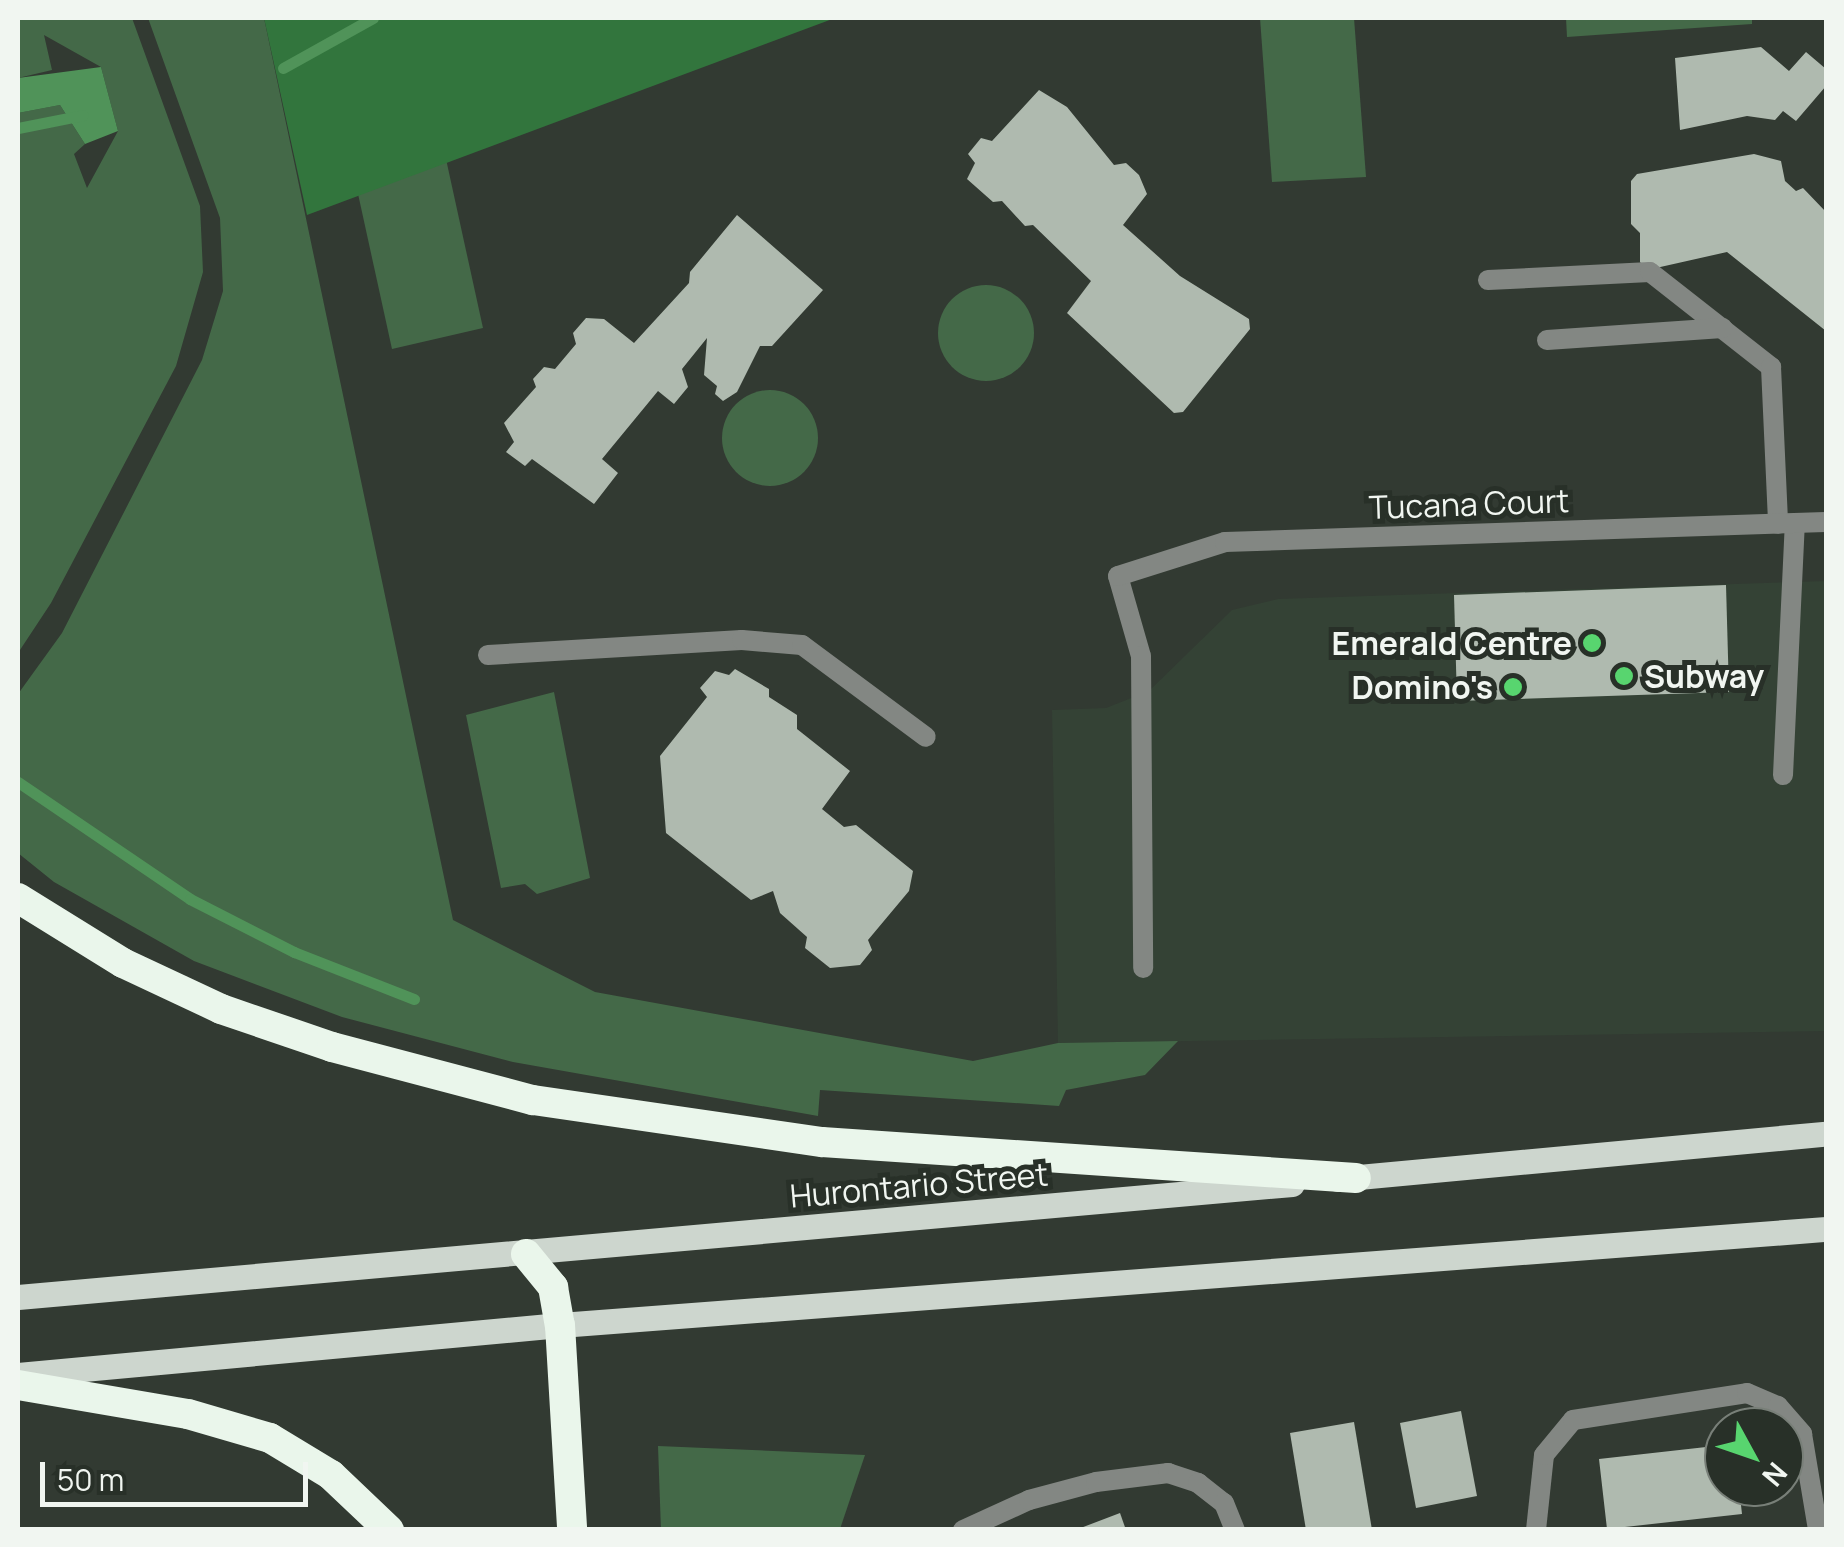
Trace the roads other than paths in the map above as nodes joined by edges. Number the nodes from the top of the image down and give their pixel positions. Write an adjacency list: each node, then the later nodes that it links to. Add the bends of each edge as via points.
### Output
1 (1488, 280): 2 (street, via 1650,272)
2 (1723, 328): 3 (street); 5 (street, via 1771,367)
3 (1547, 340)
4 (1826, 522): 5 (street, Tucana Court)
5 (1786, 524): 8 (street); 10 (street, Tucana Court, via 1225,542 1118,576 1141,656)
6 (488, 655): 7 (street, via 742,640 802,646)
7 (926, 736)
8 (1784, 775)
9 (18, 898): 12 (highway, via 123,962 221,1009 367,1057 604,1115 822,1142)
10 (1143, 968)
11 (1826, 1134): 12 (main road, Hurontario Street)
12 (1356, 1178): 14 (main road, Hurontario Street)
13 (1826, 1229): 16 (main road)
14 (526, 1254): 15 (main road, Hurontario Street); 16 (highway, via 554,1287)
15 (18, 1297)
16 (560, 1325): 17 (main road); 20 (highway)
17 (18, 1375)
18 (18, 1385): 19 (highway, via 188,1414 270,1438 331,1475)
19 (389, 1530)
20 (572, 1530)
21 (963, 1530): 22 (street, via 1030,1500 1168,1473 1224,1502)
22 (1235, 1530)
23 (1536, 1530): 24 (street, via 1544,1455 1574,1420 1746,1393 1778,1406 1802,1434)
24 (1818, 1530)

